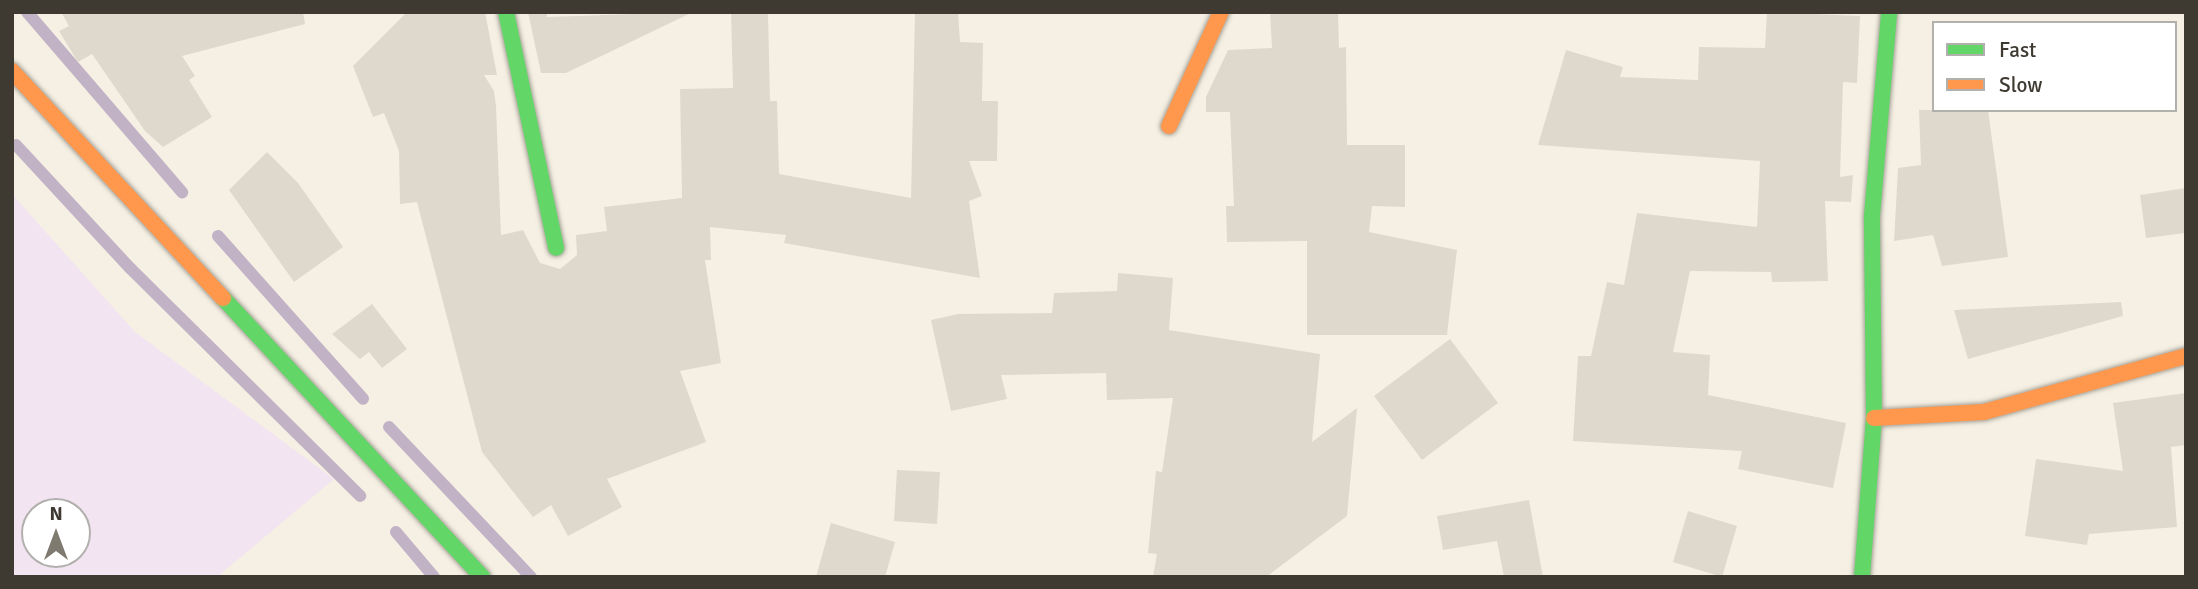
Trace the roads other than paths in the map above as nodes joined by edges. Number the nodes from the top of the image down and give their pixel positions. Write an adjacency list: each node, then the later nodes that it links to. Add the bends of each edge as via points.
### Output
1 (506, 12): 6 (street)
2 (1221, 12): 5 (street)
3 (1889, 12): 8 (street, via 1871,216)
4 (12, 71): 9 (street)
5 (1169, 126)
6 (556, 248)
7 (2186, 356): 8 (street, via 1984,412)
8 (1874, 418): 10 (street)
9 (482, 577)
10 (1862, 577)

